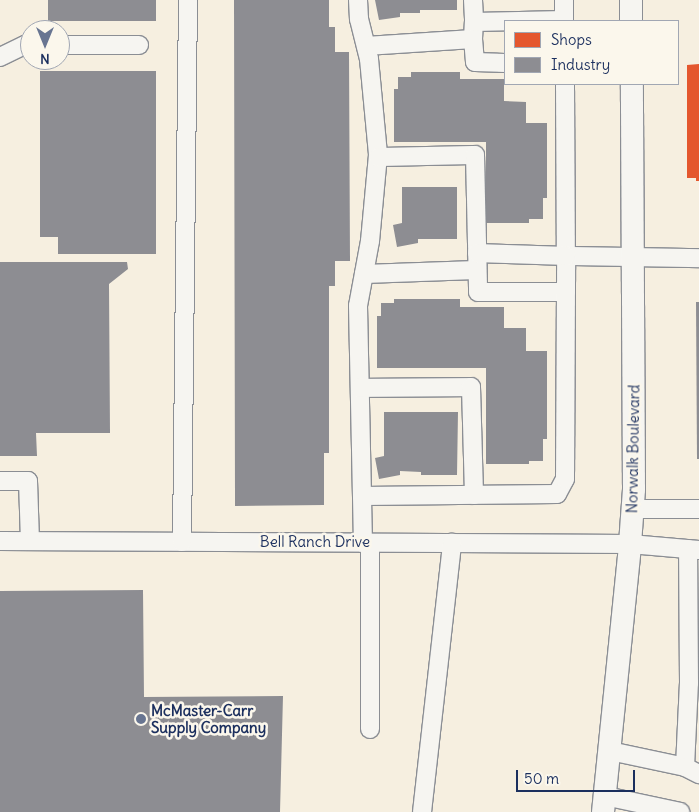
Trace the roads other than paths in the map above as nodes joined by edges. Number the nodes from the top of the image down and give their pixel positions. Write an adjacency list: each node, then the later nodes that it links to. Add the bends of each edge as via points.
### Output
1 (188, 0): 34 (street)
2 (358, 0): 13 (street, via 358,19)
3 (474, 0): 8 (street)
4 (564, 0): 6 (street)
5 (631, 0): 7 (main road)
6 (564, 20)
7 (631, 20)
8 (474, 22): 9 (street); 10 (street)
9 (504, 22)
10 (473, 40): 13 (street); 16 (street, via 474,62)
11 (70, 45): 12 (street)
12 (138, 45)
13 (366, 46): 19 (street)
14 (20, 47): 15 (street)
15 (0, 57)
16 (504, 63)
17 (565, 85): 20 (street)
18 (632, 85): 21 (main road, Norwalk Boulevard)
19 (378, 158): 23 (street, via 474,155); 24 (street)
20 (566, 256): 21 (street); 23 (street); 25 (street)
21 (634, 258): 22 (street); 30 (main road, Norwalk Boulevard)
22 (699, 258)
23 (477, 262): 24 (street); 25 (street, via 478,292)
24 (364, 274): 26 (street, via 358,306)
25 (566, 292): 28 (street, via 565,479 557,494)
26 (360, 388): 28 (street, via 471,387); 29 (street)
27 (0, 481): 33 (street, via 28,481)
28 (474, 495): 29 (street)
29 (362, 496): 35 (street)
30 (632, 509): 31 (street); 37 (main road, Norwalk Boulevard)
31 (699, 509)
32 (0, 541): 33 (street, Bell Ranch Drive)
33 (30, 541): 34 (street, Bell Ranch Drive)
34 (182, 542): 35 (street, Bell Ranch Drive)
35 (367, 543): 36 (street, Bell Ranch Drive); 39 (street)
36 (452, 543): 37 (street, Bell Ranch Drive); 43 (street)
37 (630, 544): 38 (street, Bell Ranch Drive); 40 (main road, Norwalk Boulevard)
38 (694, 550): 41 (street, via 689,683)
39 (370, 729)
40 (610, 751): 41 (street); 42 (main road, Norwalk Boulevard)
41 (692, 771)
42 (604, 804): 44 (street)
43 (422, 812)
44 (680, 812)

